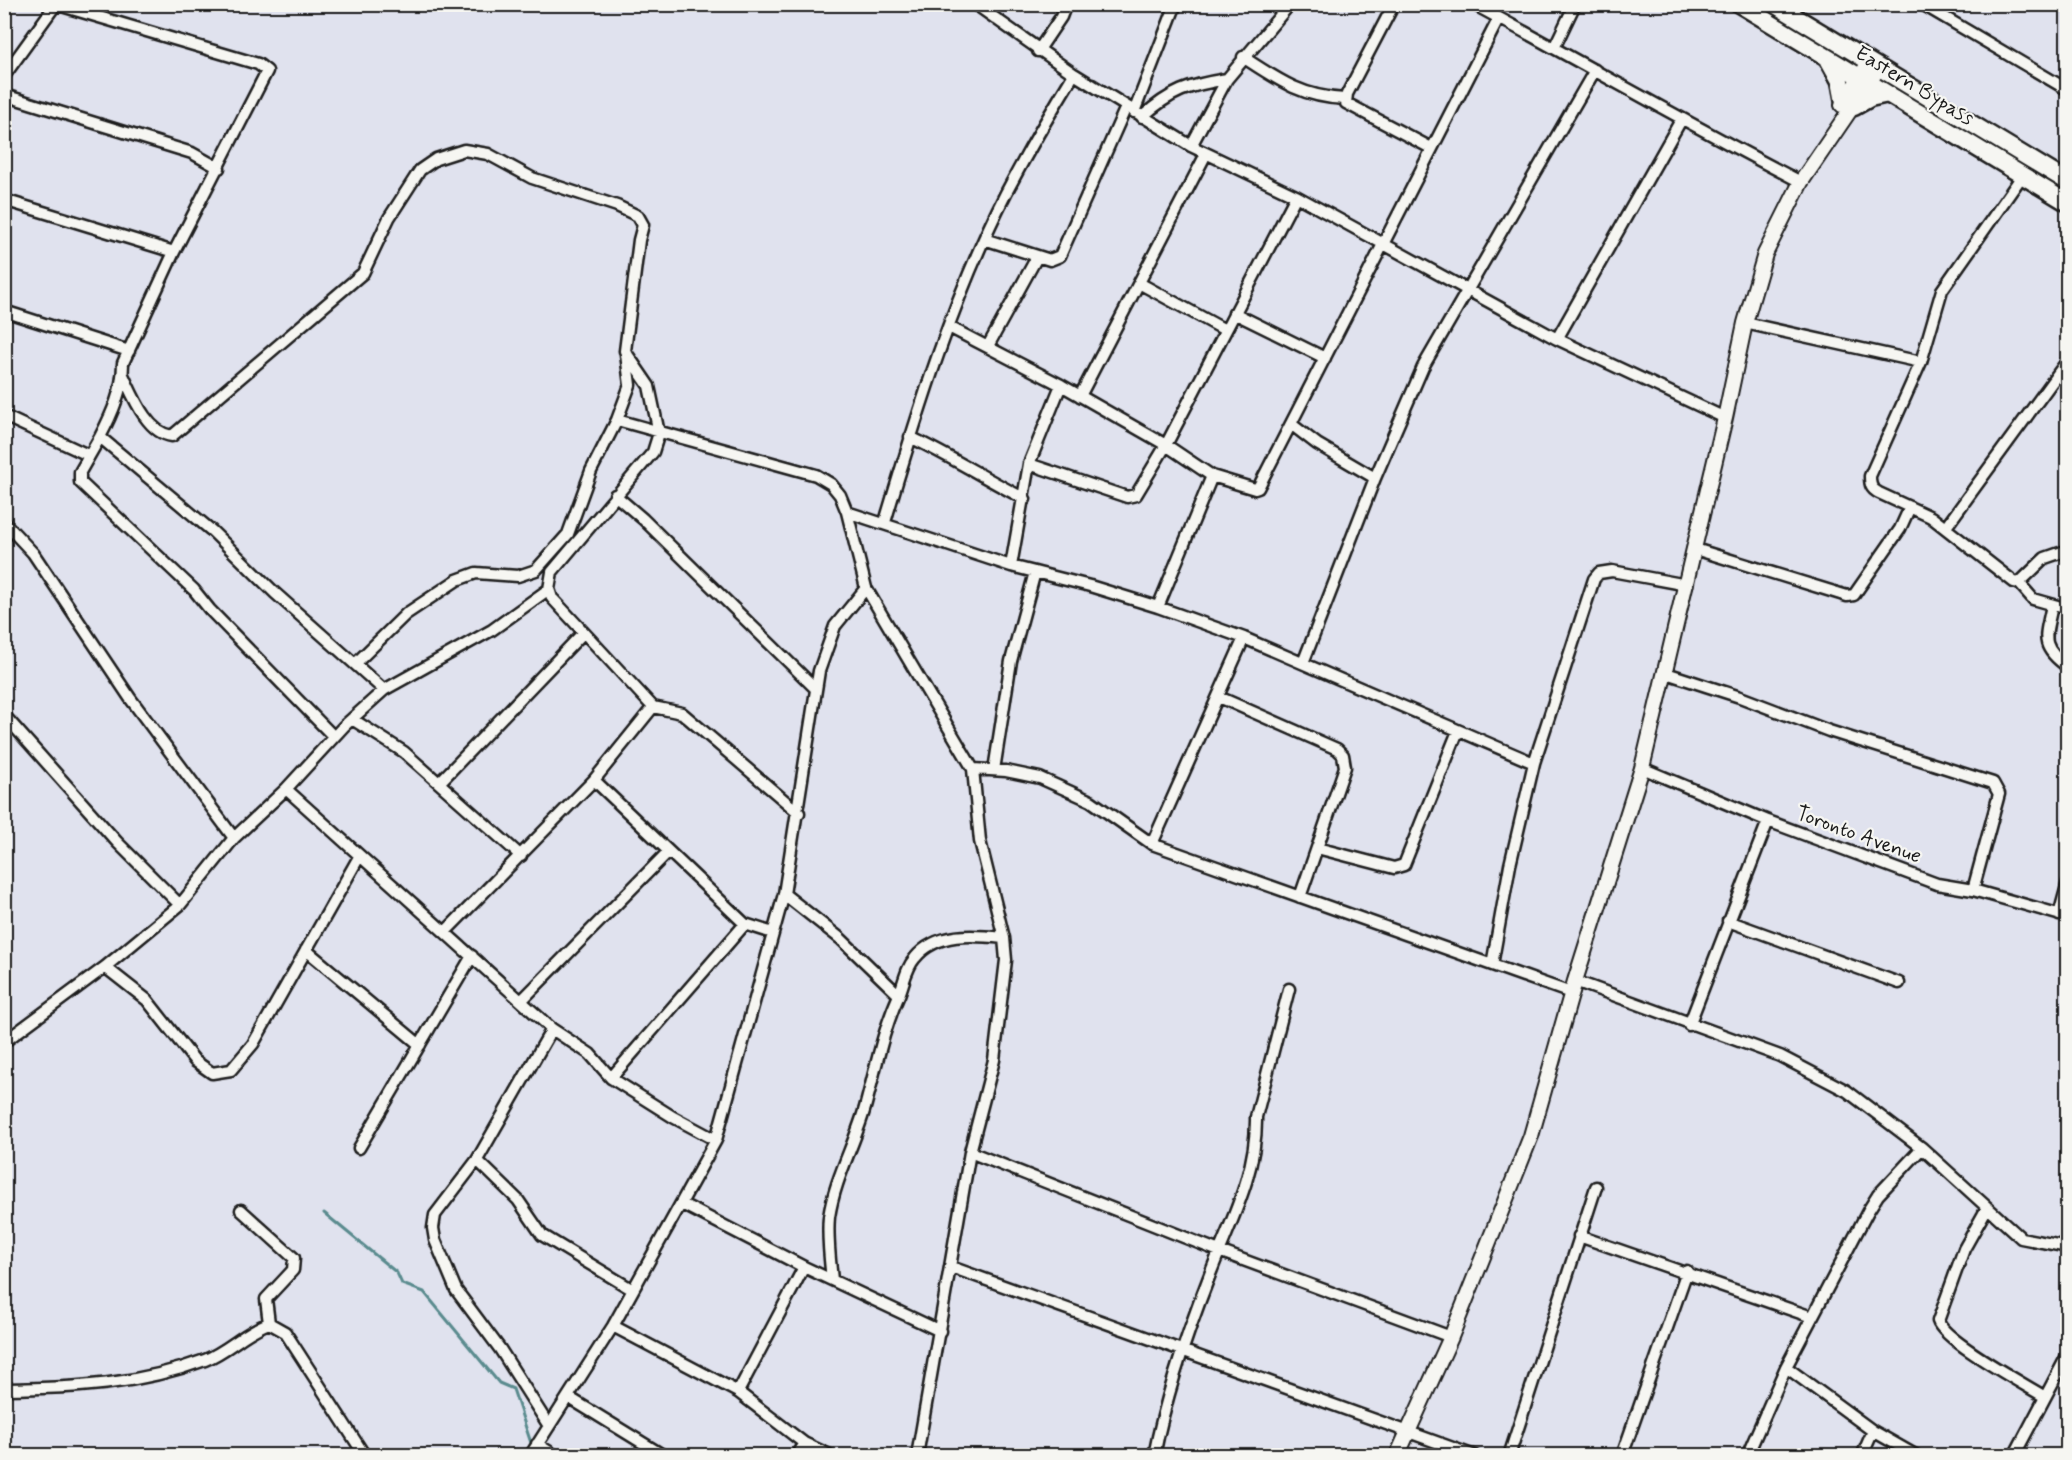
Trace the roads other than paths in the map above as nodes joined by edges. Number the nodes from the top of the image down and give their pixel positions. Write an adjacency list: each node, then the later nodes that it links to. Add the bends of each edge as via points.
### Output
1 (975, 4): 14 (street)
2 (1066, 4): 14 (street)
3 (1176, 4): 27 (street)
4 (1290, 4): 15 (street)
5 (1394, 4): 25 (street)
6 (1473, 4): 12 (street)
7 (1575, 4): 13 (street)
8 (1739, 4): 16 (main road, Eastern Bypass)
9 (1922, 4): 22 (street)
10 (56, 5): 20 (street); 32 (street, via 258,64 267,71)
11 (1785, 8): 18 (main road, Eastern Bypass)
12 (1498, 18): 13 (street); 30 (street)
13 (1554, 48): 17 (street)
14 (1038, 51): 19 (street)
15 (1243, 57): 21 (street); 25 (street, via 1291,88 1322,98)
16 (1828, 60): 18 (main road, Eastern Bypass); 26 (main road)
17 (1594, 70): 28 (street); 44 (street)
18 (1869, 73): 23 (main road, Eastern Bypass); 26 (street); 35 (main road, Eastern Bypass)
19 (1074, 74): 27 (street); 39 (street)
20 (4, 76)
21 (1227, 79): 27 (street, via 1193,85); 29 (street)
22 (2067, 90)
23 (1888, 94): 26 (main road); 33 (main road, Eastern Bypass)
24 (4, 95): 32 (street, via 192,153)
25 (1345, 99): 30 (street, via 1350,107)
26 (1849, 105): 34 (street)
27 (1134, 112): 29 (street); 42 (street, via 1060,256 1055,260)
28 (1681, 120): 34 (street); 50 (street)
29 (1191, 146): 31 (street)
30 (1431, 148): 40 (street)
31 (1206, 154): 36 (street); 43 (street)
32 (219, 168): 41 (street)
33 (2022, 176): 38 (main road, Eastern Bypass); 56 (street, via 1942,290)
34 (1801, 182): 47 (street, via 1765,254)
35 (2067, 182)
36 (1296, 196): 40 (street); 46 (street)
37 (4, 200): 41 (street)
38 (2067, 203)
39 (984, 239): 42 (street); 48 (street)
40 (1384, 242): 44 (street); 54 (street)
41 (174, 252): 52 (street)
42 (1037, 256): 51 (street)
43 (1138, 283): 49 (street); 59 (street)
44 (1466, 288): 50 (street); 71 (street, via 1423,367)
45 (4, 311): 52 (street)
46 (1234, 313): 49 (street); 54 (street)
47 (1744, 323): 56 (street); 61 (street)
48 (949, 327): 51 (street); 66 (street)
49 (1225, 330): 67 (street)
50 (1557, 339): 61 (street)
51 (988, 346): 58 (street)
52 (129, 351): 57 (street)
53 (625, 351): 57 (street, via 643,225 638,216 532,178 488,154 464,150 436,159 420,170 389,218 363,273 172,436 158,432); 62 (street, via 630,385); 64 (street, via 649,386)
54 (1325, 358): 63 (street)
55 (2067, 360): 78 (street)
56 (1921, 362): 74 (street, via 1870,476 1872,489)
57 (123, 375): 65 (street, via 114,410)
58 (1061, 386): 59 (street); 69 (street)
59 (1080, 396): 67 (street)
60 (4, 416): 68 (street)
61 (1725, 418): 79 (street)
62 (617, 420): 64 (street); 93 (street, via 591,471 568,534 536,570 518,576 476,573 457,580 406,614)
63 (1291, 424): 70 (street, via 1258,488); 71 (street)
64 (659, 433): 72 (street, via 653,452); 75 (street, via 816,475 831,484)
65 (100, 437): 68 (street); 93 (street, via 212,531)
66 (910, 437): 73 (street); 77 (street)
67 (1166, 445): 69 (street, via 1132,497); 70 (street)
68 (88, 456): 103 (street, via 80,482 194,590)
69 (1029, 464): 73 (street)
70 (1212, 476): 88 (street)
71 (1375, 478): 92 (street)
72 (615, 495): 86 (street, via 552,572); 96 (street)
73 (1025, 499): 81 (street)
74 (1910, 507): 78 (street); 79 (street, via 1900,529 1854,595)
75 (847, 512): 77 (street); 85 (street)
76 (4, 522): 113 (street, via 33,553 130,698)
77 (885, 522): 81 (street)
78 (1946, 527): 83 (street, via 2010,580)
79 (1695, 549): 84 (street)
80 (2067, 550): 83 (street, via 2045,558)
81 (1011, 566): 82 (street)
82 (1035, 572): 88 (street); 107 (street, via 1011,661)
83 (2019, 583): 87 (street, via 2033,599)
84 (1687, 585): 95 (street); 104 (street, via 1612,571 1599,573)
85 (866, 588): 96 (street, via 829,638); 106 (street)
86 (549, 589): 90 (street, via 552,598); 97 (street, via 492,630)
87 (2052, 604): 89 (street); 94 (street, via 2045,641 2053,656)
88 (1158, 607): 91 (street)
89 (2067, 609)
90 (584, 633): 99 (street); 109 (street)
91 (1244, 638): 92 (street); 98 (street)
92 (1303, 663): 102 (street)
93 (355, 664): 97 (street)
94 (2067, 667)
95 (1666, 673): 105 (street); 120 (street, via 1829,731 1993,783 1999,794)
96 (816, 689): 111 (street)
97 (384, 690): 101 (street)
98 (1219, 697): 114 (street); 115 (street, via 1343,755 1345,767)
99 (653, 706): 108 (street); 111 (street, via 682,713)
100 (4, 715): 123 (street, via 117,842)
101 (352, 719): 103 (street); 109 (street, via 404,752)
102 (1458, 730): 104 (street); 115 (street, via 1404,865 1394,868)
103 (334, 736): 110 (street)
104 (1534, 763): 132 (street)
105 (1642, 768): 112 (street, Toronto Avenue); 135 (street)
106 (973, 769): 107 (street); 129 (street, via 980,841)
107 (994, 770): 114 (street, via 1040,778 1073,792)
108 (594, 780): 116 (street); 117 (street)
109 (439, 783): 117 (street)
110 (286, 789): 113 (street); 118 (street)
111 (798, 813): 121 (street)
112 (1768, 821): 120 (street, Toronto Avenue, via 1937,884); 125 (street)
113 (234, 838): 123 (street)
114 (1152, 844): 122 (street)
115 (1317, 849): 122 (street)
116 (668, 852): 126 (street); 138 (street)
117 (521, 856): 127 (street)
118 (359, 857): 127 (street); 130 (street)
119 (2067, 882): 124 (street)
120 (1973, 890): 124 (street, Toronto Avenue)
121 (784, 894): 128 (street); 137 (street, via 841,939)
122 (1300, 897): 132 (street)
123 (180, 905): 133 (street)
124 (2063, 916)
125 (1728, 921): 134 (street); 139 (street)
126 (745, 924): 128 (street); 143 (street)
127 (445, 932): 131 (street)
128 (773, 933): 144 (street)
129 (1004, 938): 137 (street, via 944,938 915,958); 147 (street, via 1006,960 994,1060)
130 (306, 950): 133 (street, via 253,1044 231,1070 212,1073 195,1061 147,1000); 142 (street)
131 (472, 956): 138 (street); 142 (street)
132 (1492, 965): 135 (street)
133 (105, 967): 141 (street)
134 (1899, 983)
135 (1573, 987): 139 (street); 165 (street, via 1531,1136)
136 (1289, 989): 155 (street, via 1256,1117 1250,1177)
137 (899, 995): 159 (street, via 886,1024 866,1106 833,1198 829,1229)
138 (523, 999): 140 (street)
139 (1689, 1025): 146 (street, via 1780,1056 1847,1090)
140 (552, 1029): 143 (street, via 590,1054); 148 (street)
141 (4, 1042)
142 (420, 1045): 145 (street)
143 (611, 1078): 144 (street)
144 (716, 1140): 150 (street)
145 (359, 1148)
146 (1922, 1148): 151 (street); 161 (street, via 1878,1195)
147 (970, 1152): 155 (street); 157 (street)
148 (477, 1160): 160 (street, via 518,1200 542,1235); 173 (street, via 435,1215 435,1240 456,1290 500,1349)
149 (1596, 1187): 153 (street)
150 (682, 1204): 156 (street); 160 (street)
151 (1987, 1208): 154 (street, via 2021,1238); 172 (street, via 1964,1249 1938,1321 1944,1331 1980,1357)
152 (240, 1210): 162 (street, via 294,1258 293,1270 266,1299)
153 (1579, 1236): 158 (street); 187 (street)
154 (2067, 1247)
155 (1219, 1251): 165 (street); 166 (street)
156 (804, 1267): 159 (street); 170 (street)
157 (951, 1267): 164 (street); 166 (street)
158 (1687, 1271): 161 (street); 188 (street)
159 (832, 1280): 164 (street)
160 (633, 1290): 163 (street)
161 (1812, 1317): 168 (street)
162 (269, 1323): 169 (street, via 208,1359 158,1375 101,1386); 178 (street, via 285,1332)
163 (613, 1326): 170 (street); 171 (street)
164 (940, 1331): 183 (street)
165 (1451, 1337): 174 (street)
166 (1181, 1349): 174 (street); 184 (street)
167 (2067, 1354): 172 (street)
168 (1786, 1367): 175 (street); 189 (street)
169 (4, 1389)
170 (738, 1392): 176 (street)
171 (568, 1396): 173 (street); 180 (street)
172 (2045, 1397): 192 (street)
173 (549, 1426): 177 (street)
174 (1409, 1431): 185 (street); 186 (street)
175 (1873, 1431): 190 (street); 191 (street)
176 (804, 1443): 181 (street); 182 (street)
177 (534, 1449): 179 (street)
178 (364, 1455)
179 (556, 1455)
180 (664, 1455)
181 (796, 1455)
182 (832, 1455)
183 (917, 1455)
184 (1154, 1455)
185 (1397, 1455)
186 (1475, 1455)
187 (1509, 1455)
188 (1622, 1455)
189 (1747, 1455)
190 (1862, 1455)
191 (1917, 1455)
192 (2014, 1455)

